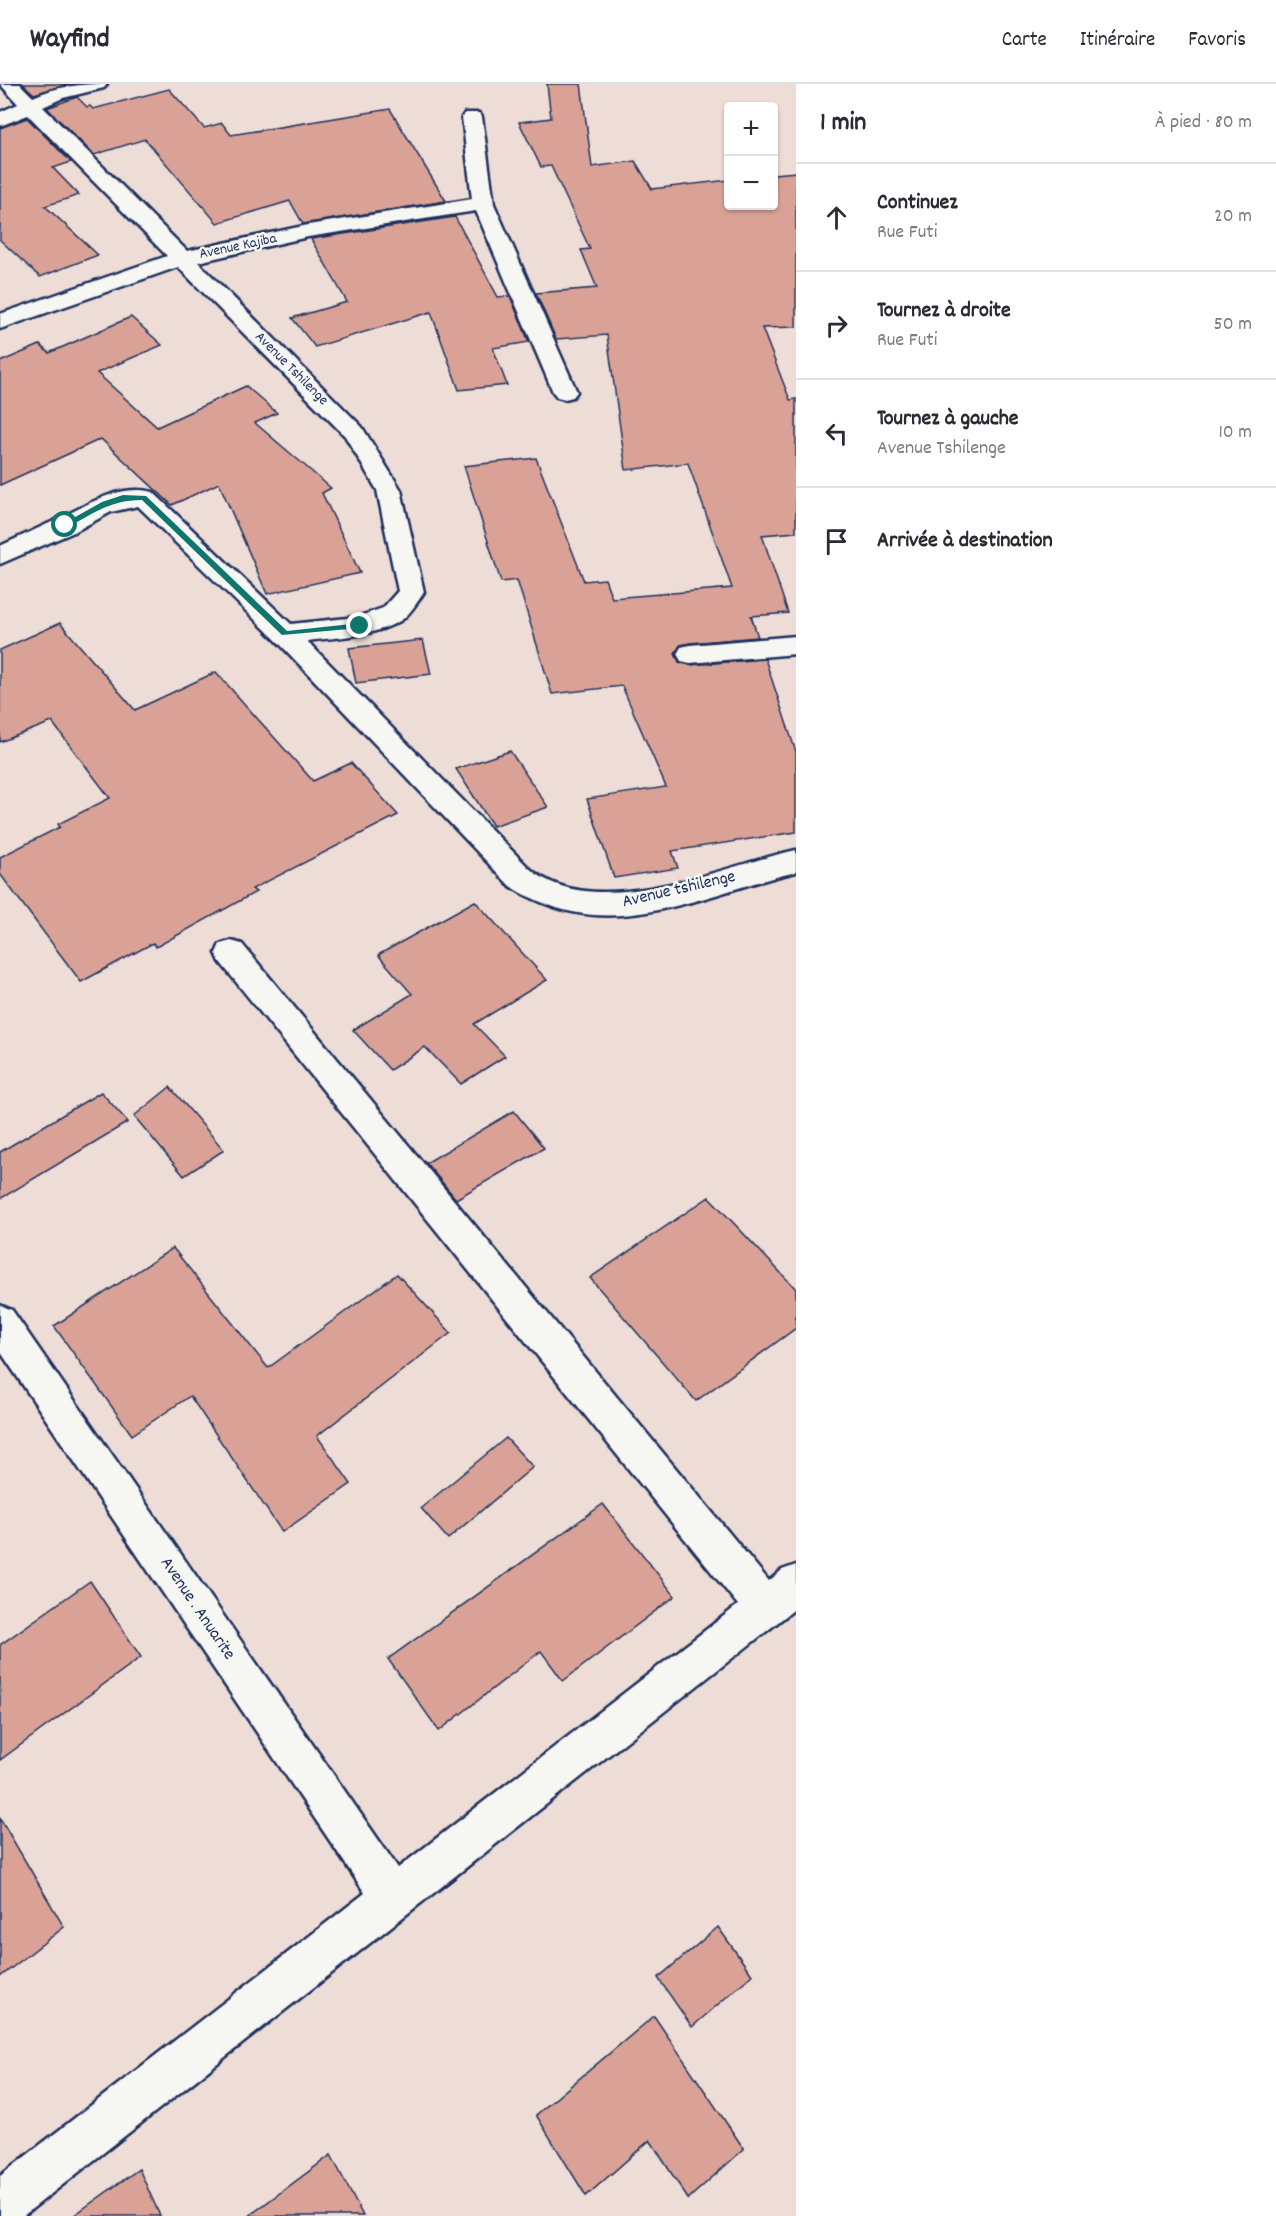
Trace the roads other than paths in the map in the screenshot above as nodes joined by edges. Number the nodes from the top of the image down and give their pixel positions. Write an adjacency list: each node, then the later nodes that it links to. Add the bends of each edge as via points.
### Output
1 (9, 84): 3 (street, Avenue Tshilenge)
2 (97, 84): 3 (street, via 57,94)
3 (32, 107): 5 (street); 7 (street, Avenue Tshilenge)
4 (472, 117): 6 (street)
5 (0, 120)
6 (483, 204): 7 (street, Avenue Kajiba, via 308,231); 9 (street)
7 (180, 259): 8 (street, Avenue Kajiba); 11 (street, Avenue Tshilenge, via 354,432 389,490 411,592 392,614 360,626)
8 (0, 322)
9 (565, 392)
10 (0, 556): 11 (street, via 105,504 123,498 144,498)
11 (285, 633): 14 (street, Avenue tshilenge, via 528,884 567,901 624,905)
12 (796, 645): 13 (street)
13 (690, 654)
14 (796, 861)
15 (231, 953): 17 (street)
16 (0, 1321): 18 (street, Avenue . Anuarite)
17 (781, 1596): 18 (street)
18 (393, 1897): 19 (street)
19 (0, 2205)

